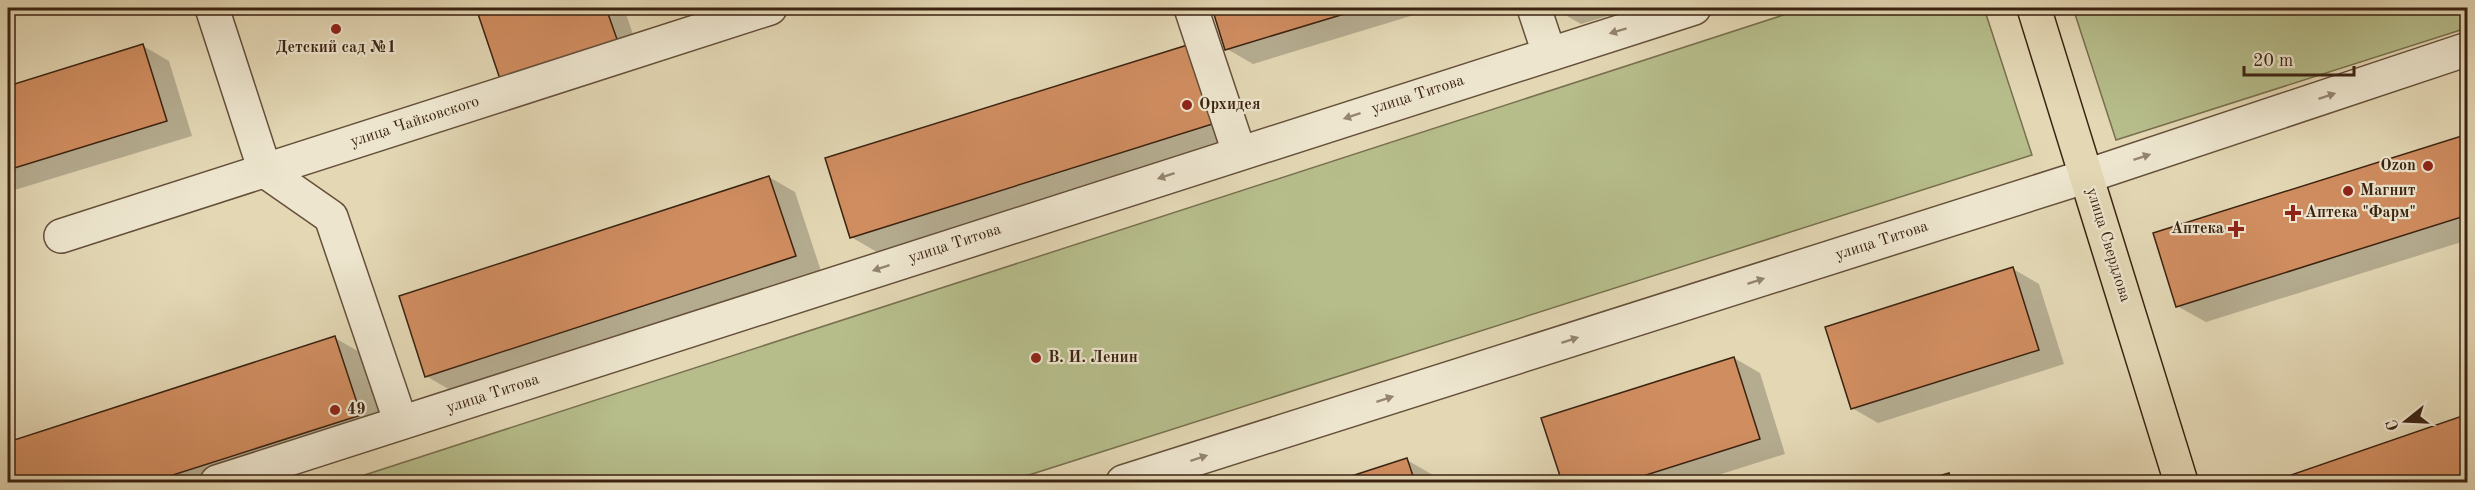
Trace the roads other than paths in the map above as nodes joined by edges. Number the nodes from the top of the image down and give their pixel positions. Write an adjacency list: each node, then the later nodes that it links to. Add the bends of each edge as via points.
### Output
1 (212, 8): 10 (street)
2 (770, 8): 10 (street, улица Чайковского)
3 (1191, 8): 9 (street)
4 (1534, 8): 8 (street)
5 (1694, 8): 8 (street, улица Титова, one-way to 8)
6 (2034, 8): 11 (main road, улица Свердлова)
7 (2468, 49): 11 (street, улица Титова, one-way to 7)
8 (1549, 53): 9 (street, улица Титова, one-way to 9)
9 (1239, 152): 13 (street, улица Титова, one-way to 13)
10 (265, 171): 12 (street, улица Чайковского); 13 (street, via 331,217)
11 (2087, 176): 15 (street, улица Титова, one-way to 11); 16 (main road, улица Свердлова)
12 (61, 236)
13 (401, 423): 14 (street, улица Титова)
14 (218, 483)
15 (1123, 483)
16 (2181, 483)

